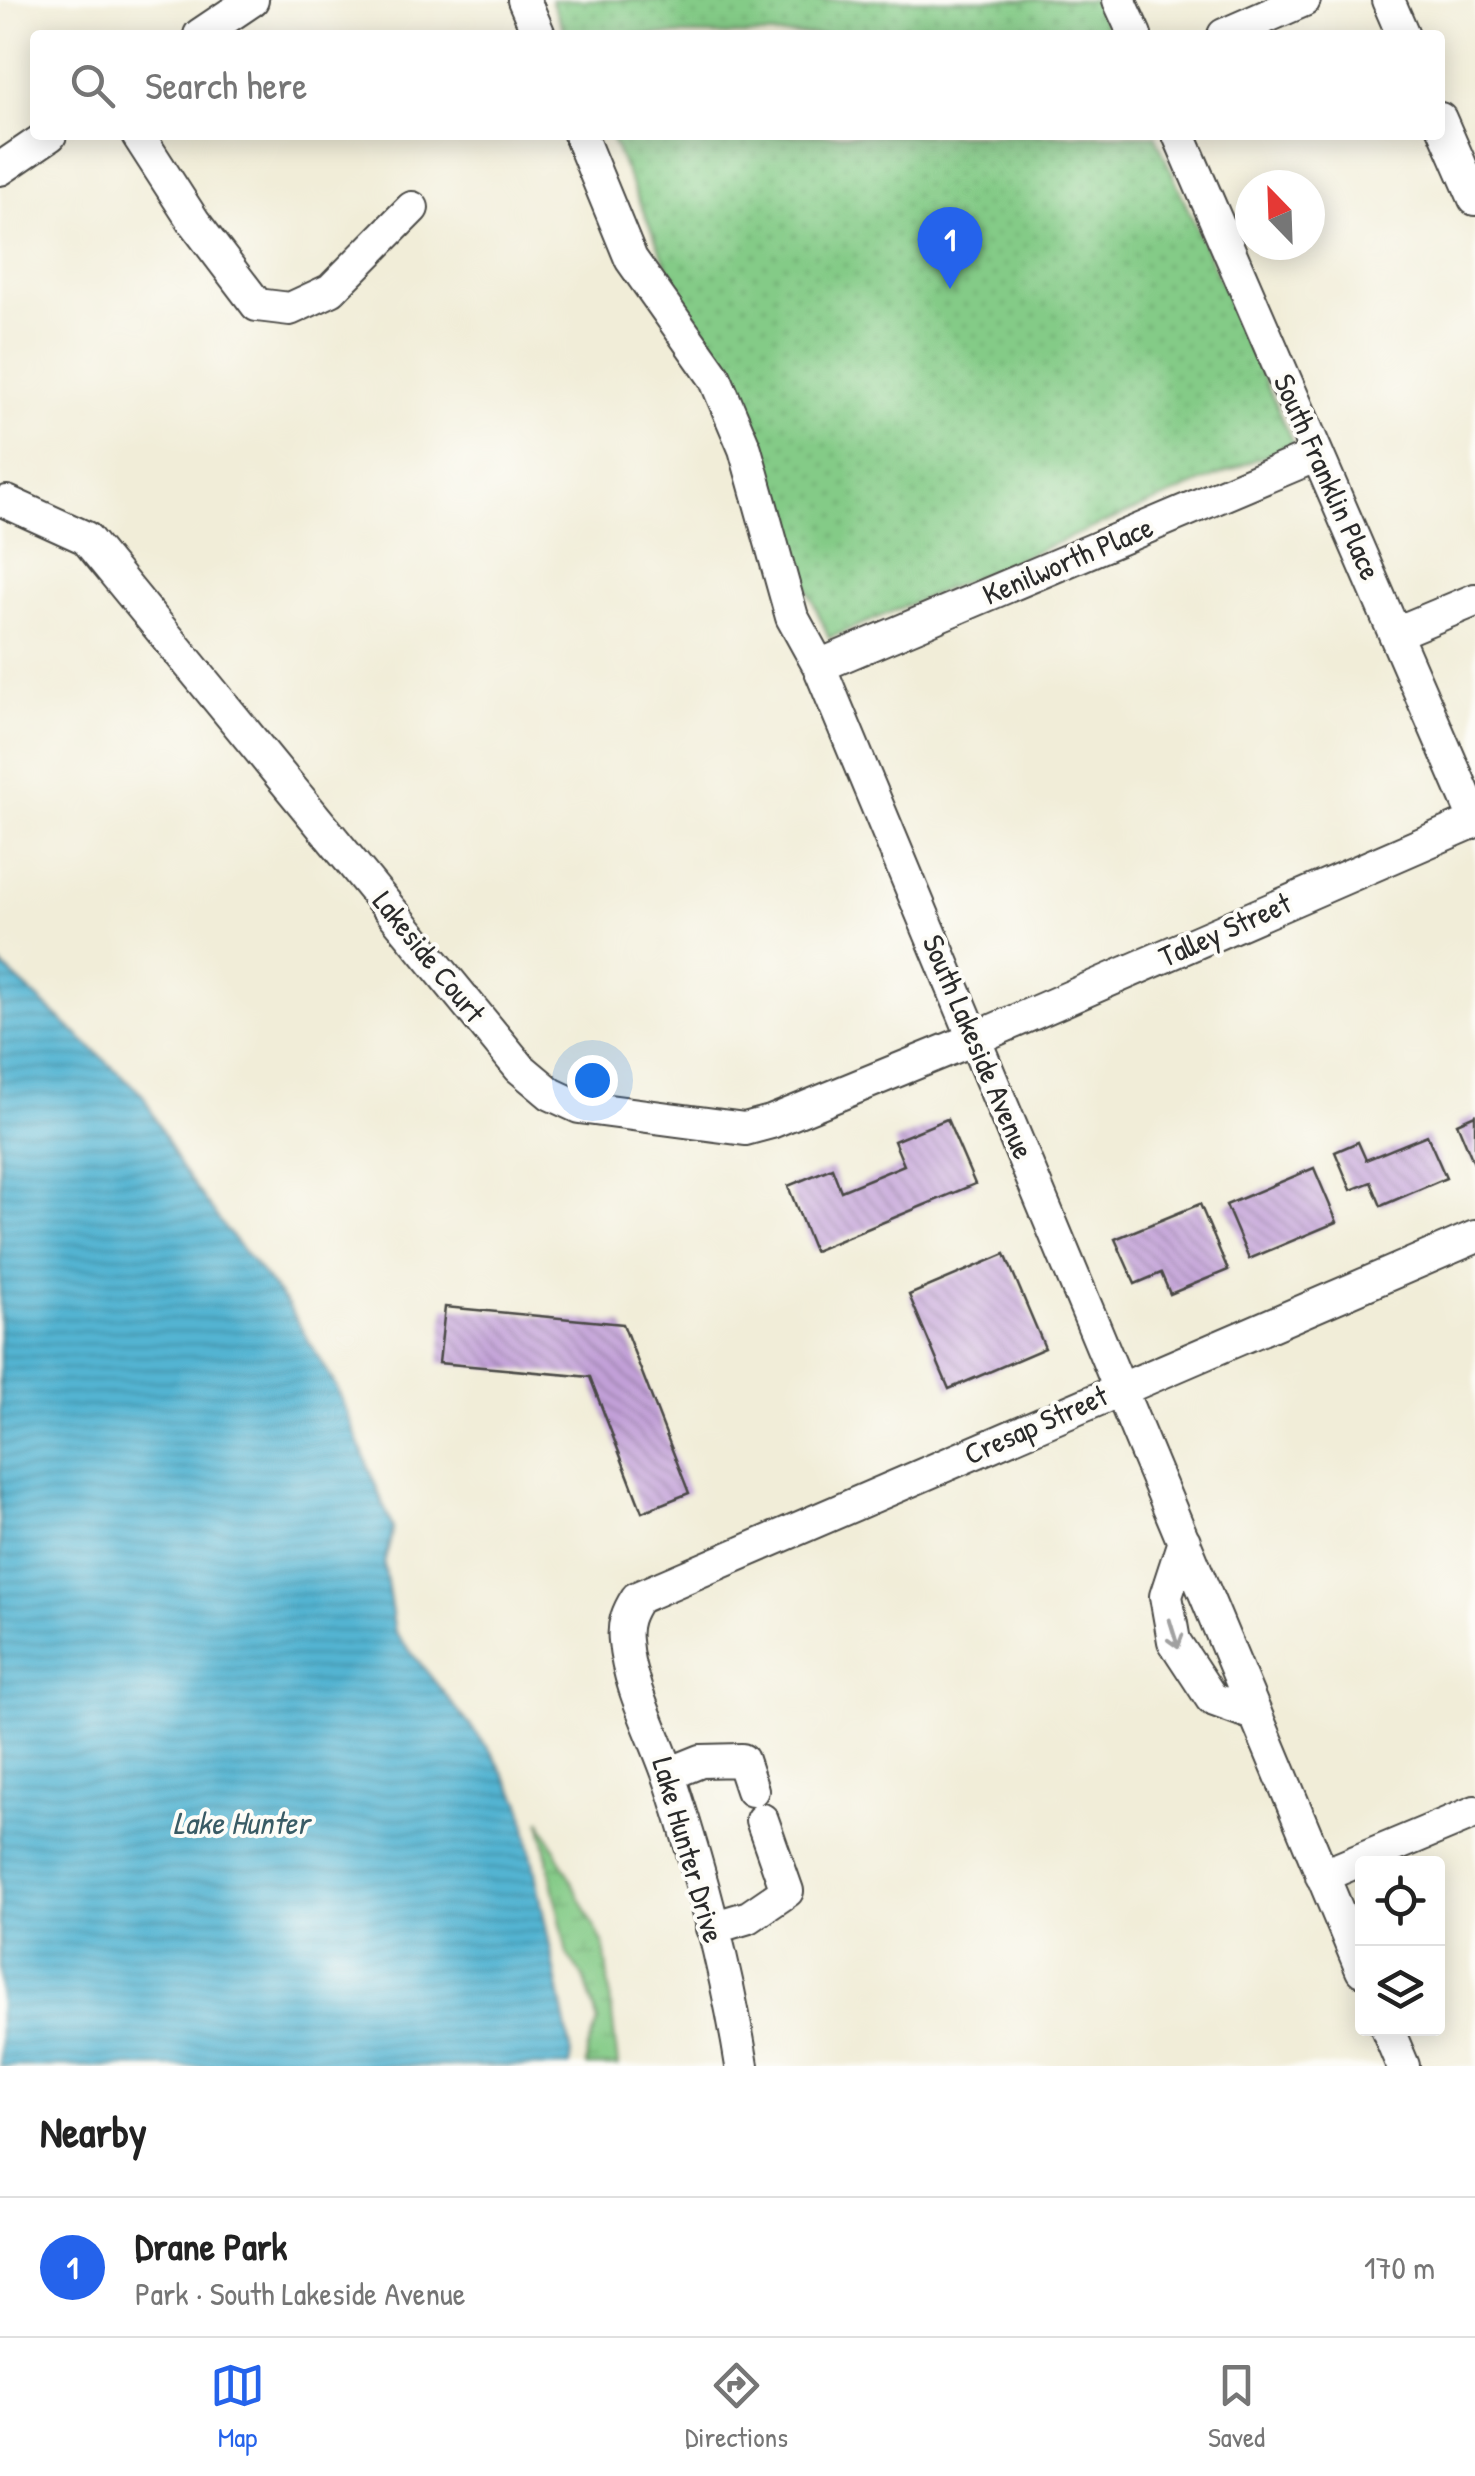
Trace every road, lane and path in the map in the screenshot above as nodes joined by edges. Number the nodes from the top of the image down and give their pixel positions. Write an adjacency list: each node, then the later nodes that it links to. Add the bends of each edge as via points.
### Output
1 (252, 0): 6 (street)
2 (524, 0): 7 (street)
3 (1119, 0): 8 (street)
4 (1304, 0): 9 (street)
5 (1388, 0): 10 (street)
6 (207, 30)
7 (537, 30)
8 (1132, 30)
9 (1235, 30)
10 (1401, 30)
11 (1445, 130): 17 (street)
12 (43, 140): 16 (street)
13 (141, 140): 18 (street, via 257,306 290,310 331,290)
14 (582, 140): 23 (street, South Lakeside Avenue, via 631,259 715,378 746,449 792,618)
15 (1180, 140): 19 (street, South Franklin Place)
16 (0, 170)
17 (1475, 199)
18 (412, 208)
19 (1317, 455): 22 (street, South Franklin Place); 23 (street, Kenilworth Place)
20 (7, 502): 25 (street, Lakeside Court, via 86,538 520,1068 551,1094 579,1107 744,1129)
21 (1475, 600): 22 (street)
22 (1396, 634): 24 (street, South Franklin Place)
23 (819, 666): 25 (street, South Lakeside Avenue)
24 (1475, 820): 25 (street, Talley Street)
25 (974, 1039): 27 (street, South Lakeside Avenue)
26 (1475, 1238): 27 (street, Cresap Street)
27 (1122, 1388): 28 (street, South Lakeside Avenue); 29 (street, Cresap Street, via 650,1590 626,1614)
28 (1184, 1540): 30 (street, South Lakeside Avenue); 30 (street, one-way to 30, via 1166,1596 1174,1640 1212,1699)
29 (624, 1638): 31 (street, Lake Hunter Drive)
30 (1256, 1715): 33 (street, South Lakeside Avenue)
31 (668, 1774): 34 (street, Lake Hunter Drive); 34 (street, via 700,1761 742,1760 787,1891 749,1917)
32 (1475, 1812): 33 (street)
33 (1322, 1876): 35 (street, South Lakeside Avenue)
34 (712, 1928): 37 (street, Lake Hunter Drive)
35 (1355, 1954)
36 (1390, 2036): 38 (street)
37 (742, 2066)
38 (1403, 2066)

